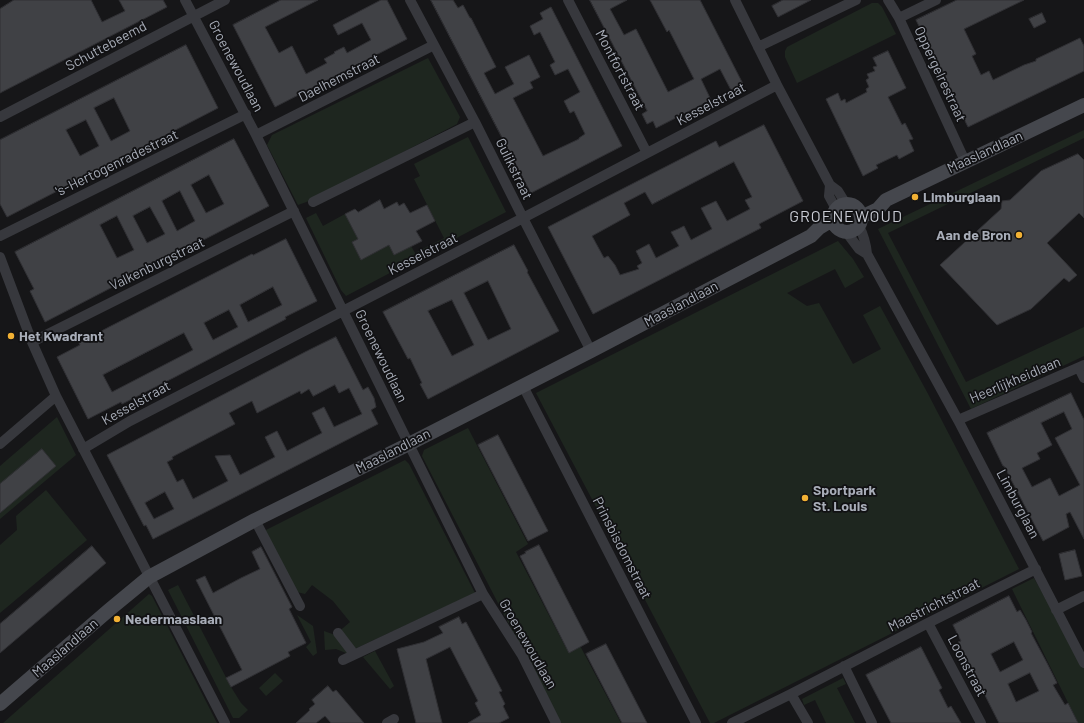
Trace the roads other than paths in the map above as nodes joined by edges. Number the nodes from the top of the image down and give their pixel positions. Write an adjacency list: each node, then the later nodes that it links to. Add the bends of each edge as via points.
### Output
1 (185, 0): 9 (street, Groenewoudlaan)
2 (225, 0): 9 (street, Schuttebeemd)
3 (410, 0): 11 (street, Gulikstraat)
4 (568, 0): 19 (street, Montfortstraat)
5 (735, 0): 12 (street, Limburglaan)
6 (856, 0): 12 (street)
7 (888, 0): 10 (street, Oppergelrestraat)
8 (936, 0): 10 (street)
9 (193, 16): 15 (street, Groenewoudlaan); 16 (street, Schuttebeemd)
10 (899, 18): 20 (street, Oppergelrestraat)
11 (434, 46): 17 (street, Gulikstraat); 18 (street, Daelhemstraat)
12 (758, 47): 13 (street, Limburglaan)
13 (777, 85): 19 (street, Kesselstraat); 24 (street, Limburglaan, via 830,184 838,191)
14 (1084, 105): 20 (street, Maaslandlaan)
15 (246, 114): 18 (street, Groenewoudlaan); 25 (street, 's-Hertogenradestraat)
16 (0, 117)
17 (475, 122): 21 (street); 23 (street, Gulikstraat)
18 (256, 135): 22 (street, Groenewoudlaan)
19 (647, 153): 23 (street, Kesselstraat)
20 (965, 161): 24 (street, Maaslandlaan, via 886,200 872,201)
21 (313, 202)
22 (294, 211): 27 (street, Groenewoudlaan); 28 (street, Valkenburgstraat)
23 (523, 218): 27 (street, Kesselstraat); 29 (street, Gulikstraat)
24 (847, 218): 29 (street, Maaslandlaan, via 819,228 811,236); 34 (street, Limburglaan, via 859,249 867,254)
25 (0, 236)
26 (0, 257): 28 (street)
27 (343, 311): 36 (street, Groenewoudlaan); 37 (street, Kesselstraat, via 130,421)
28 (32, 342): 33 (street)
29 (591, 351): 32 (street, Maaslandlaan)
30 (1081, 367): 31 (street); 34 (street, Heerlijkheidlaan)
31 (1084, 378)
32 (523, 386): 36 (street, Maaslandlaan); 55 (street, Prinsbisdomstraat)
33 (56, 396): 35 (street); 37 (street)
34 (958, 420): 39 (street, Limburglaan)
35 (0, 444)
36 (409, 444): 38 (street, Maaslandlaan); 41 (street, Groenewoudlaan)
37 (83, 449): 40 (street)
38 (255, 520): 40 (street, Maaslandlaan); 43 (street)
39 (1036, 569): 44 (street, Limburglaan); 45 (street, Maastrichtstraat)
40 (149, 577): 52 (street, Maaslandlaan); 53 (street)
41 (484, 594): 47 (street); 54 (street, Groenewoudlaan, via 522,655)
42 (1084, 596): 44 (street)
43 (300, 606)
44 (1056, 610): 49 (street, Limburglaan)
45 (928, 623): 50 (street, Maastrichtstraat); 59 (street, Loonstraat)
46 (338, 633): 47 (street)
47 (354, 654): 48 (street)
48 (343, 660)
49 (1084, 663)
50 (844, 666): 51 (street, Maastrichtstraat); 58 (street)
51 (791, 694): 56 (street, Maastrichtstraat); 57 (street)
52 (0, 704)
53 (225, 723)
54 (556, 723)
55 (696, 723)
56 (732, 723)
57 (808, 723)
58 (872, 723)
59 (981, 723)

